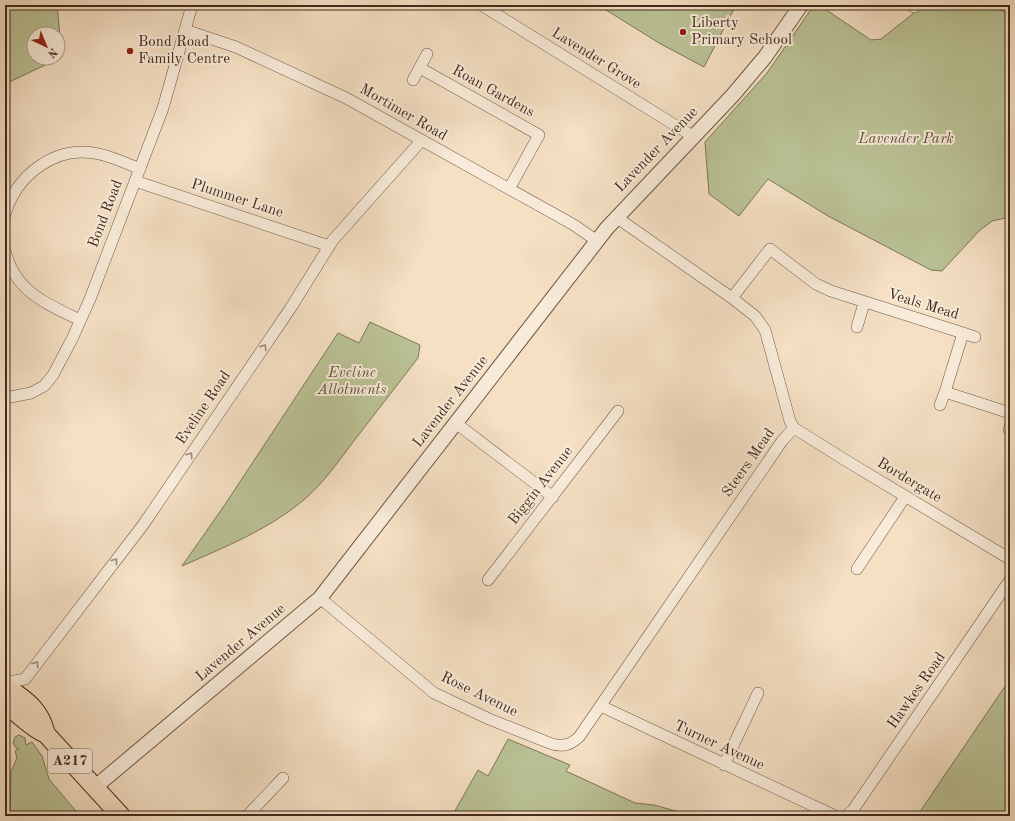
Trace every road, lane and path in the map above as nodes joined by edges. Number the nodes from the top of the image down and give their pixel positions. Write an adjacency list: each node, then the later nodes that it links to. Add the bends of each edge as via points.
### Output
1 (192, 5): 4 (street, Bond Road)
2 (801, 5): 8 (street, Lavender Avenue, via 765,57)
3 (483, 6): 8 (street, Lavender Grove)
4 (184, 30): 9 (street, Mortimer Road, via 236,47 346,98); 10 (street, Bond Road, via 163,108)
5 (428, 54): 6 (street)
6 (420, 68): 7 (street); 12 (street, Roan Gardens, via 539,135)
7 (413, 80)
8 (694, 137): 14 (street, Lavender Avenue)
9 (421, 141): 12 (street, Mortimer Road); 16 (street, Eveline Road, via 363,204)
10 (140, 169): 11 (street, Bond Road); 13 (street, via 98,153 75,153 54,158 26,176 13,194)
11 (135, 181): 16 (street, Plummer Lane); 20 (street, Bond Road)
12 (509, 189): 15 (street, Mortimer Road, via 574,225)
13 (5, 215)
14 (616, 217): 15 (street, Lavender Avenue); 18 (street, Steers Mead)
15 (597, 241): 29 (street, Lavender Avenue)
16 (329, 246): 38 (street, Eveline Road, one-way to 16, via 25,679 143,525 290,309)
17 (5, 250): 20 (street, via 13,271 30,293 44,303)
18 (732, 298): 19 (street, Veals Mead, via 770,249 816,284); 30 (street, Steers Mead, via 763,325)
19 (864, 303): 21 (street, Veals Mead); 22 (street, Veals Mead)
20 (80, 320): 25 (street, Bond Road, via 48,382 36,391)
21 (857, 328)
22 (963, 333): 23 (street); 24 (street, Veals Mead)
23 (975, 337)
24 (945, 392): 26 (street, Veals Mead); 28 (street)
25 (5, 398)
26 (940, 405)
27 (618, 411): 31 (street, Biggin Avenue)
28 (1010, 413)
29 (457, 424): 31 (street); 37 (street, Lavender Avenue)
30 (794, 428): 32 (street, Bordergate); 41 (street, Steers Mead, via 782,441)
31 (553, 497): 35 (street, Biggin Avenue)
32 (905, 497): 33 (street, Bordergate); 34 (street)
33 (1010, 560)
34 (857, 569)
35 (488, 580)
36 (1010, 580): 50 (street, Hawkes Road, via 853,810)
37 (320, 598): 43 (street, Rose Avenue, via 434,692 453,703 552,744 564,746); 46 (street, Lavender Avenue)
38 (5, 684): 42 (main road, A217, via 29,702 42,720)
39 (758, 693): 44 (street)
40 (5, 704): 42 (main road, A217, via 32,728)
41 (601, 706): 43 (street, Steers Mead); 44 (street, Turner Avenue)
42 (46, 734): 46 (main road, A217)
43 (579, 737)
44 (724, 765): 47 (street, Turner Avenue)
45 (284, 778): 49 (street)
46 (94, 788): 48 (main road, A217)
47 (830, 814)
48 (121, 816)
49 (247, 816)
50 (846, 816)

